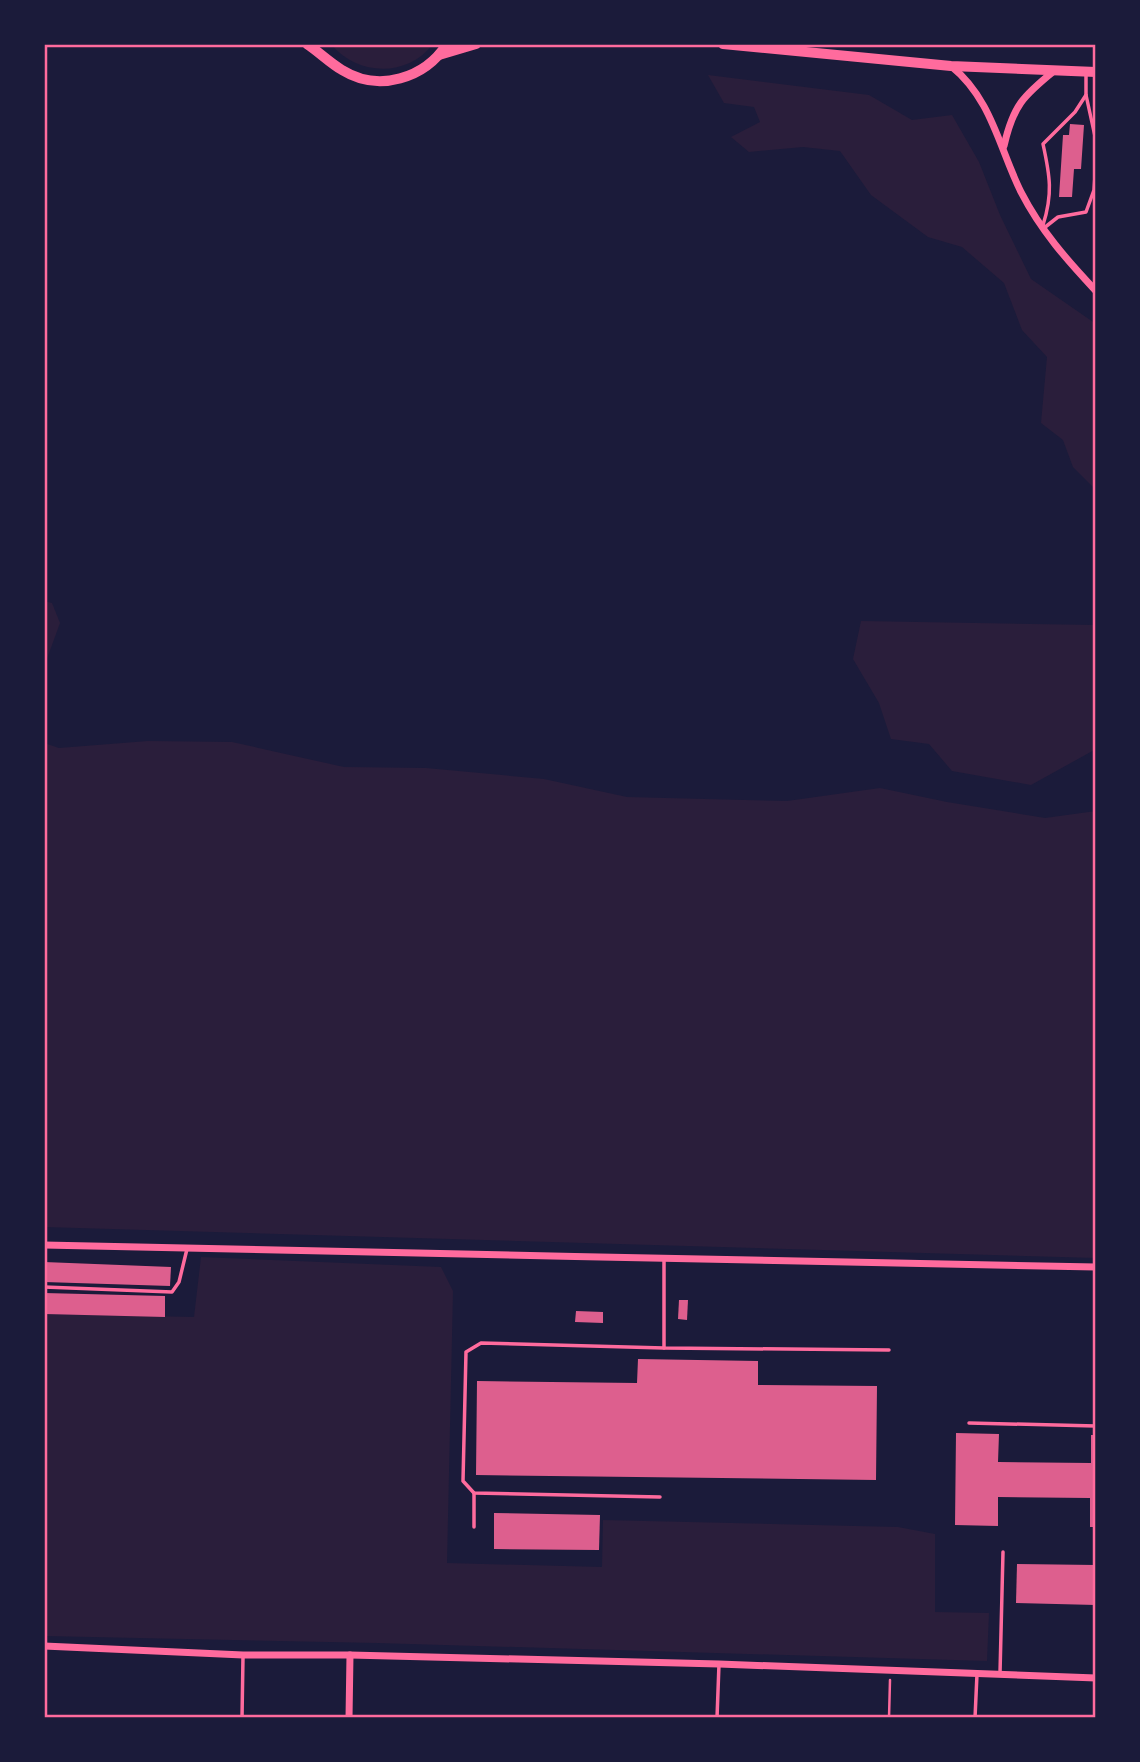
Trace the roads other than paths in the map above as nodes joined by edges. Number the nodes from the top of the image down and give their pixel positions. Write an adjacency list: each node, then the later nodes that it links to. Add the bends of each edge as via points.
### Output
1 (307, 44): 7 (main road)
2 (316, 44): 7 (main road)
3 (447, 44): 6 (main road)
4 (477, 44): 6 (main road)
5 (723, 44): 8 (main road)
6 (439, 55): 7 (main road, via 404,78 383,81 343,71)
7 (326, 57)
8 (951, 66): 9 (main road); 13 (street, via 981,100)
9 (1056, 70): 10 (main road); 13 (street, via 1014,111)
10 (1091, 71): 11 (lane)
11 (1086, 95): 12 (lane); 15 (lane, via 1043,144 1051,181)
12 (1096, 141)
13 (1004, 146): 15 (street, via 1020,190)
14 (1096, 161): 15 (lane, via 1094,190 1086,212 1058,217)
15 (1042, 230): 16 (street)
16 (1096, 291)
17 (44, 1245): 18 (street)
18 (187, 1249): 19 (street); 21 (lane, via 172,1292)
19 (664, 1259): 20 (street); 22 (lane)
20 (1096, 1267)
21 (44, 1287)
22 (664, 1348): 23 (lane); 26 (lane, via 481,1343 466,1352 463,1481)
23 (889, 1350)
24 (969, 1423): 25 (lane)
25 (1096, 1426)
26 (474, 1493): 27 (lane); 28 (lane)
27 (660, 1497)
28 (474, 1527)
29 (1003, 1552): 35 (lane)
30 (44, 1646): 31 (street)
31 (243, 1654): 32 (street); 37 (lane)
32 (350, 1655): 33 (street); 38 (street)
33 (719, 1664): 34 (street); 39 (lane)
34 (977, 1674): 35 (street); 40 (lane)
35 (1000, 1675): 36 (street)
36 (1096, 1678)
37 (242, 1718)
38 (349, 1718)
39 (717, 1718)
40 (975, 1718)

